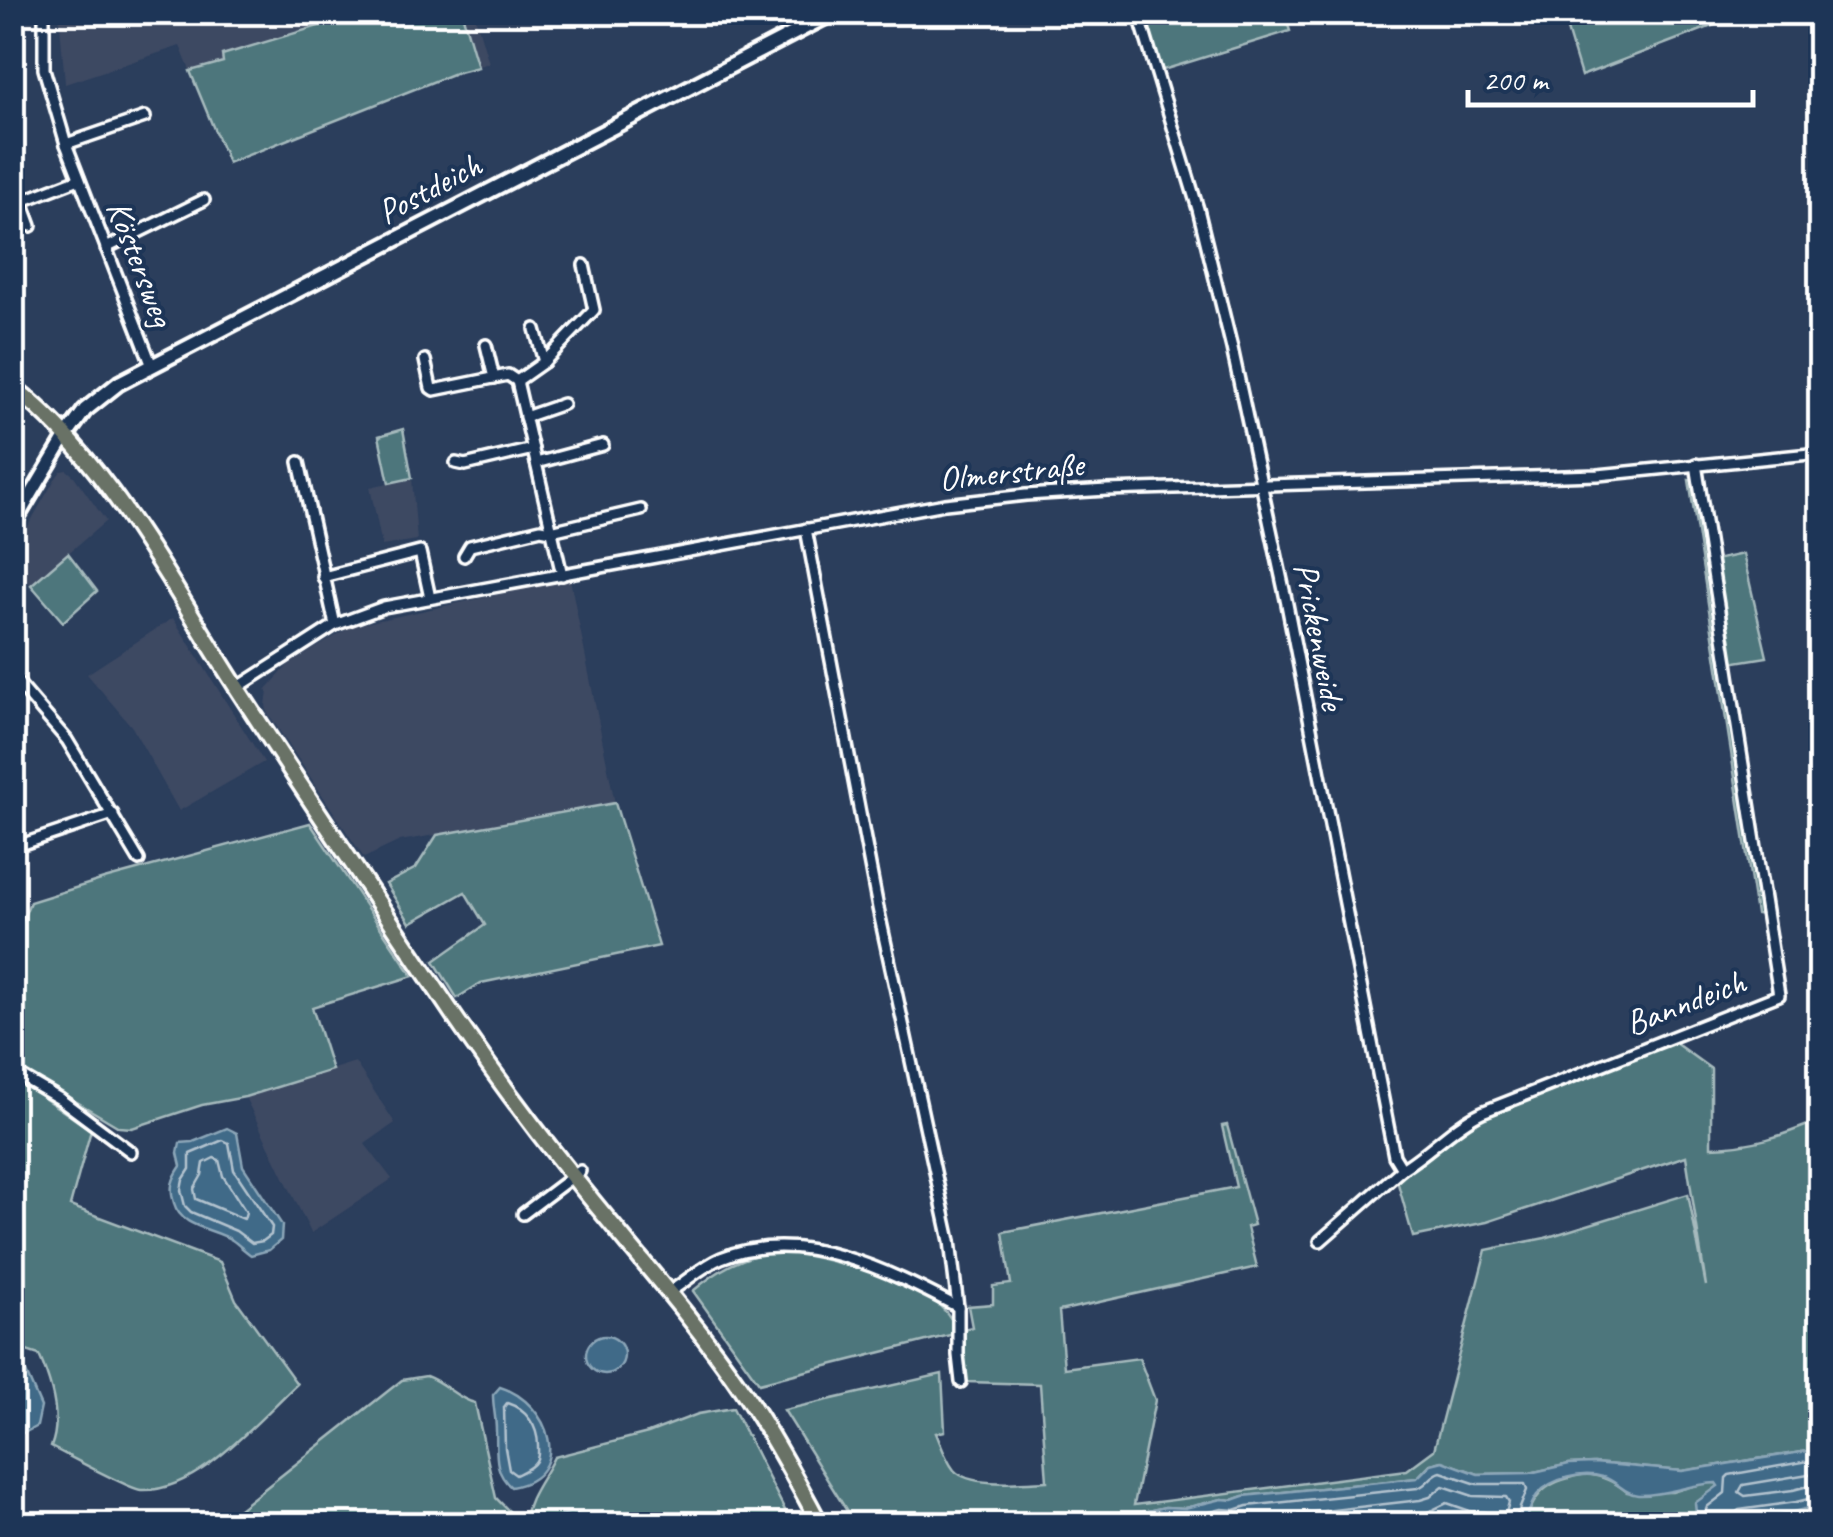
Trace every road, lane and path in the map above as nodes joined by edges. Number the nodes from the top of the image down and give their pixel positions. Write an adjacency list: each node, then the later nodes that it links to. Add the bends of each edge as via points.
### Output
1 (44, 12): 5 (street, Köstersweg, via 44,68)
2 (836, 12): 15 (main road, Postdeich)
3 (1138, 12): 31 (street, Prickenweide, via 1198,209)
4 (146, 117): 5 (street)
5 (66, 144): 6 (street, Köstersweg)
6 (79, 179): 8 (street, Köstersweg, via 22,201); 9 (street, Köstersweg)
7 (204, 200): 9 (street)
8 (31, 226)
9 (106, 248): 15 (street, Köstersweg)
10 (584, 264): 14 (street, via 594,310)
11 (535, 329): 14 (street)
12 (486, 345): 16 (street)
13 (425, 360): 16 (street, via 434,390)
14 (544, 362): 17 (street)
15 (152, 366): 21 (main road, Postdeich, via 98,397)
16 (494, 378): 17 (street)
17 (517, 381): 20 (street)
18 (12, 386): 21 (main road)
19 (563, 404): 20 (street)
20 (525, 416): 23 (street)
21 (66, 436): 24 (main road); 26 (street)
22 (603, 445): 29 (street)
23 (533, 449): 28 (street); 29 (street)
24 (80, 452): 26 (street); 42 (main road, via 140,532)
25 (1820, 452): 30 (street, Olmerstraße)
26 (50, 461): 33 (street)
27 (299, 462): 38 (street)
28 (456, 463)
29 (536, 463): 35 (street)
30 (1696, 464): 31 (street, Olmerstraße, via 1598,475); 48 (street, Banndeich, via 1779,995 1470,1118)
31 (1261, 485): 34 (street, Olmerstraße, via 1026,495); 48 (street, Prickenweide, via 1394,1156)
32 (641, 510): 35 (street)
33 (12, 527)
34 (806, 530): 37 (street, Olmerstraße); 53 (street)
35 (551, 531): 36 (street, via 470,546); 37 (street)
36 (464, 556)
37 (562, 575): 39 (street, Olmerstraße)
38 (324, 577): 39 (street, via 420,552); 40 (street)
39 (430, 598): 40 (street, Olmerstraße)
40 (335, 624): 42 (street, Olmerstraße)
41 (12, 676): 43 (street, via 67,740)
42 (237, 688): 49 (main road, via 456,1018 526,1117)
43 (113, 814): 44 (street); 45 (street)
44 (26, 843)
45 (139, 860)
46 (12, 1071): 47 (street)
47 (131, 1152)
48 (1402, 1169): 51 (street)
49 (577, 1174): 50 (street); 52 (main road)
50 (522, 1214)
51 (1320, 1241)
52 (668, 1292): 53 (street, via 717,1260 784,1246 896,1274); 55 (main road, via 736,1381)
53 (958, 1307): 54 (street)
54 (961, 1382)
55 (820, 1524)

